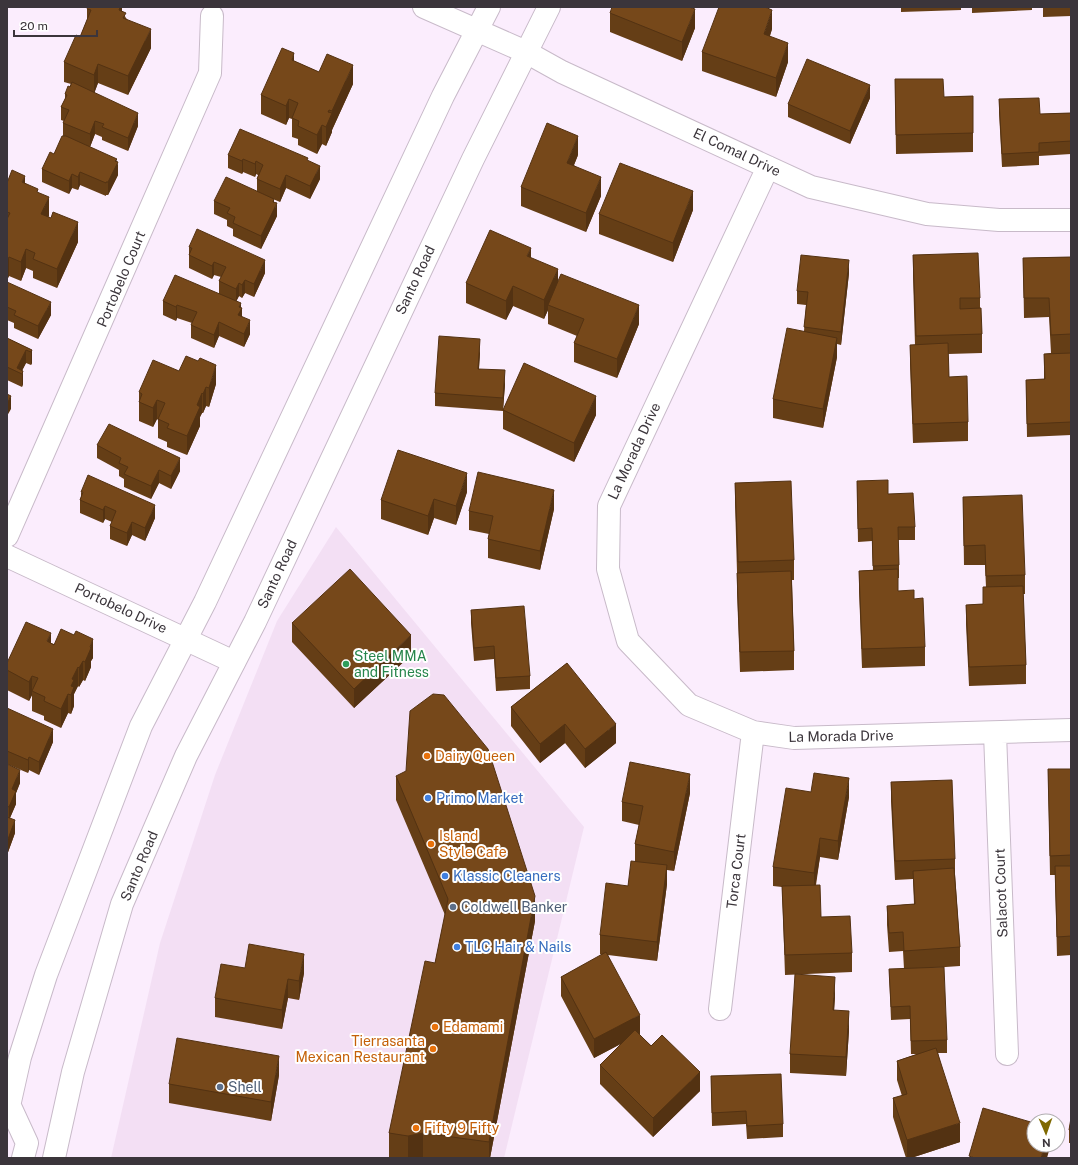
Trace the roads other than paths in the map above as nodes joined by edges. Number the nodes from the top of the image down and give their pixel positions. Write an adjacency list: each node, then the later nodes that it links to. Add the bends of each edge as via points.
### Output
1 (424, 7): 5 (street, El Comal Drive)
2 (489, 7): 5 (street)
3 (549, 7): 6 (street, Santo Road)
4 (212, 16): 9 (street, Portobelo Court, via 210,73)
5 (477, 31): 6 (street, El Comal Drive); 11 (street)
6 (526, 52): 7 (street, El Comal Drive, via 562,72); 12 (street, Santo Road)
7 (768, 167): 8 (street, El Comal Drive, via 811,187 927,214 999,220); 14 (street, La Morada Drive, via 609,506 608,569 628,640 689,705)
8 (1071, 220)
9 (7, 536)
10 (7, 556): 11 (street, Portobelo Drive)
11 (186, 638): 12 (street, Portobelo Drive); 18 (street, via 141,726 86,868 46,975 20,1057)
12 (234, 662): 20 (street, Santo Road, via 186,756 122,904 73,1072)
13 (1071, 730): 15 (street, La Morada Drive)
14 (753, 732): 15 (street, La Morada Drive, via 794,738); 16 (street, Torca Court)
15 (996, 733): 17 (street, Salacot Court)
16 (720, 1009)
17 (1007, 1054)
18 (8, 1110): 19 (street, via 27,1143)
19 (23, 1158)
20 (54, 1158)

